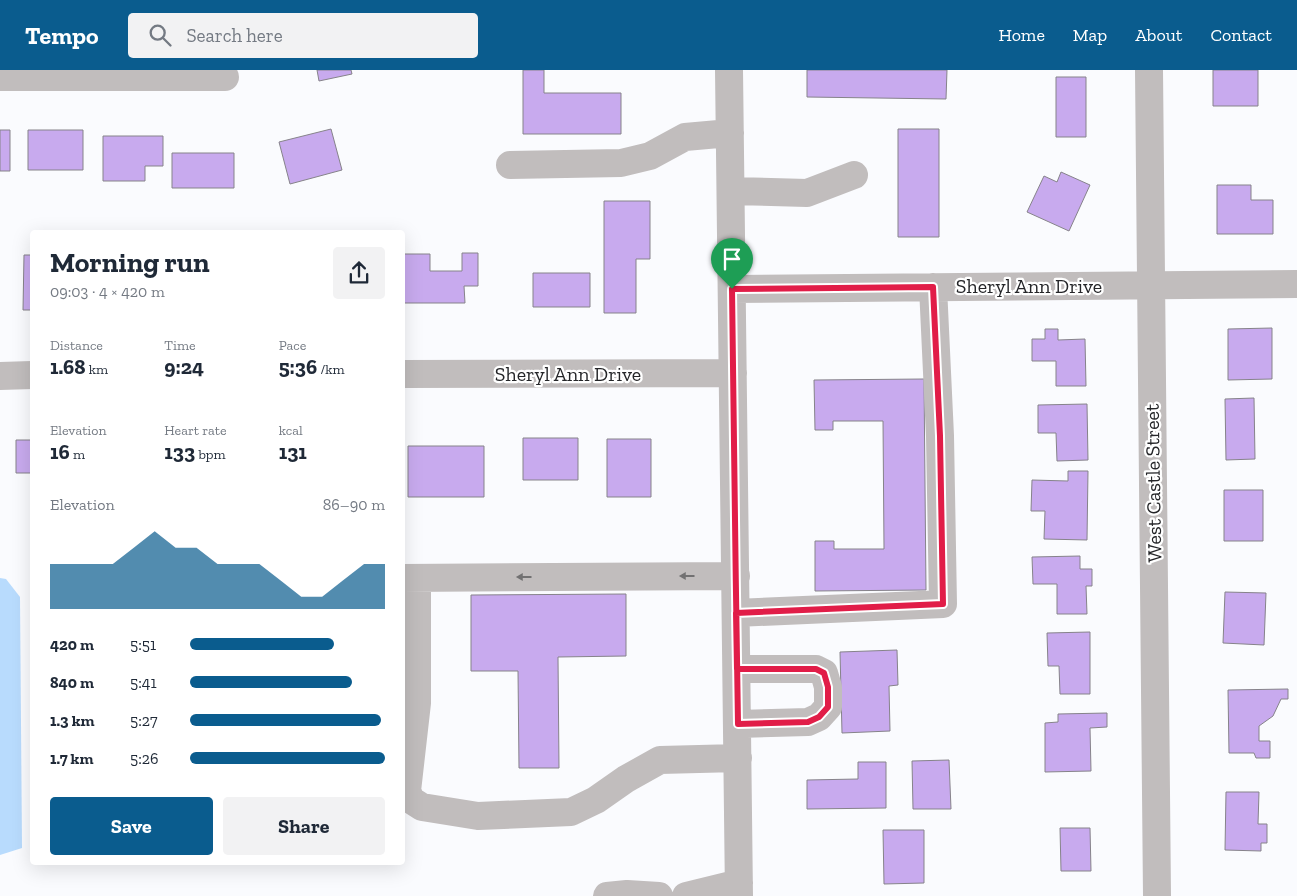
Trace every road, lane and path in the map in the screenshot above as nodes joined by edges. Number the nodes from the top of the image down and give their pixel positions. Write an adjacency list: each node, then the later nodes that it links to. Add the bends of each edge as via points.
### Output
1 (730, 70): 5 (street)
2 (1149, 70): 10 (street, West Castle Street)
3 (0, 77): 4 (street)
4 (225, 78)
5 (730, 134): 6 (street, via 685,137 650,156 621,163); 8 (street)
6 (510, 165)
7 (854, 175): 8 (street, via 807,193)
8 (731, 192): 12 (street)
9 (1297, 284): 10 (street, Sheryl Ann Drive)
10 (1151, 286): 11 (street, Sheryl Ann Drive); 27 (street, West Castle Street)
11 (933, 287): 12 (street, Sheryl Ann Drive); 19 (street, via 943,604)
12 (732, 289): 13 (street)
13 (733, 373): 14 (street, Sheryl Ann Drive); 17 (street)
14 (405, 374)
15 (30, 375): 16 (street)
16 (0, 376)
17 (736, 576): 18 (street, one-way to 18); 19 (street)
18 (410, 578): 22 (street, via 417,704 407,791 411,800 422,807 478,816 571,812 660,760)
19 (736, 613): 20 (street)
20 (737, 669): 21 (street); 21 (street, via 816,669 824,673 828,687 828,707 819,717 808,722)
21 (738, 724): 22 (street)
22 (738, 758): 23 (street)
23 (739, 889): 26 (street)
24 (607, 896): 25 (street)
25 (659, 896)
26 (686, 896)
27 (1157, 896)

